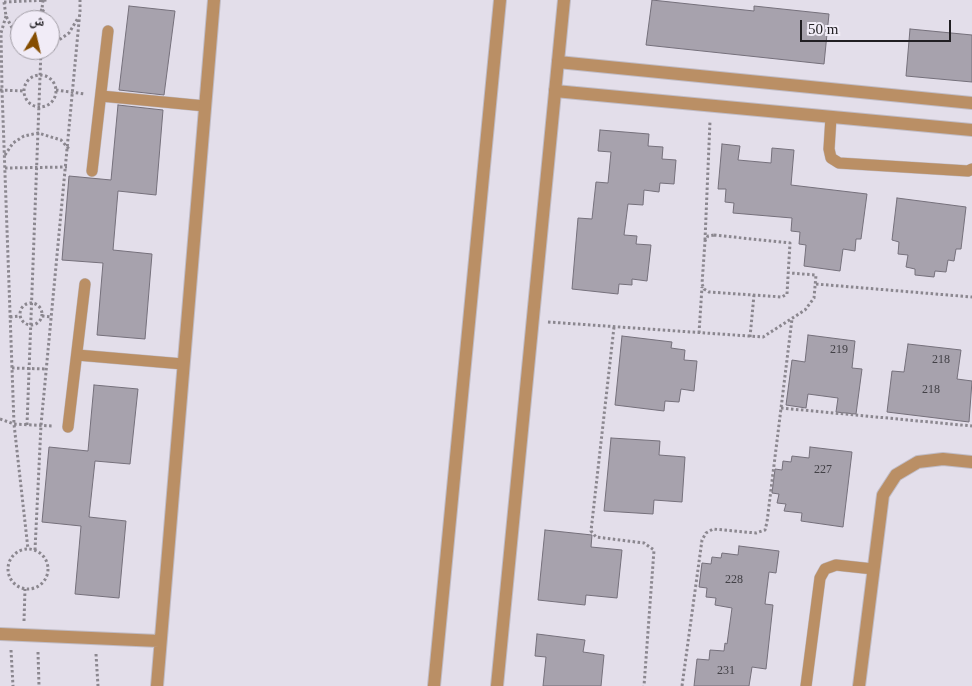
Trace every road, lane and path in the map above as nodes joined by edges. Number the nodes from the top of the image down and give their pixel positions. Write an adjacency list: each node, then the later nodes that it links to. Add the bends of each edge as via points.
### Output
1 (43, 0): 2 (path); 7 (path); 8 (path)
2 (48, 0)
3 (80, 0): 9 (path)
4 (214, 0): 24 (street)
5 (500, 0): 81 (street)
6 (564, 0): 15 (street)
7 (4, 1): 10 (path)
8 (42, 9)
9 (80, 11): 13 (path, via 69,33); 21 (path)
10 (6, 16): 11 (path); 17 (path, via 1,33)
11 (10, 24)
12 (108, 31): 22 (lane)
13 (60, 39)
14 (41, 60): 16 (path)
15 (558, 62): 20 (street); 23 (street)
16 (40, 75): 18 (path, via 29,80); 19 (path, via 51,80); 26 (path)
17 (1, 90): 18 (path); 31 (path)
18 (24, 90): 26 (path, via 28,102)
19 (56, 90): 21 (path); 26 (path, via 50,104)
20 (555, 91): 25 (street); 50 (street)
21 (74, 92): 22 (path); 30 (path)
22 (101, 96): 24 (lane); 36 (lane)
23 (972, 103)
24 (205, 106): 56 (street)
25 (710, 106): 27 (street); 37 (path)
26 (39, 107): 29 (path)
27 (831, 117): 28 (street); 35 (lane, via 831,158 840,162)
28 (972, 130)
29 (38, 133): 30 (path, via 60,140); 31 (path, via 13,143); 34 (path)
30 (68, 149): 32 (path)
31 (5, 155): 33 (path)
32 (67, 167): 34 (path); 48 (path)
33 (5, 168): 34 (path); 47 (path)
34 (37, 168): 44 (path)
35 (972, 169)
36 (92, 171)
37 (705, 241): 38 (path, via 714,235 788,241 792,245); 41 (path)
38 (790, 273): 40 (path, via 816,275); 42 (path, via 785,296)
39 (85, 284): 55 (lane)
40 (816, 284): 43 (path); 49 (path, via 810,305)
41 (702, 287): 42 (path, via 709,292); 53 (path)
42 (754, 295): 54 (path)
43 (972, 297)
44 (32, 303): 45 (path, via 23,307); 46 (path, via 40,307); 51 (path)
45 (20, 316): 47 (path); 51 (path, via 22,321)
46 (42, 316): 48 (path); 51 (path, via 40,321)
47 (10, 317): 57 (path)
48 (52, 317): 59 (path)
49 (792, 319): 54 (path, via 763,337); 60 (path)
50 (533, 321): 52 (path); 82 (street)
51 (31, 325): 58 (path)
52 (614, 327): 53 (path); 83 (path, via 591,531 596,537 644,543 654,550)
53 (699, 333): 54 (path)
54 (750, 337)
55 (77, 355): 56 (lane); 66 (lane)
56 (183, 364): 76 (street)
57 (12, 368): 58 (path); 62 (path)
58 (29, 368): 59 (path); 63 (path)
59 (47, 369): 64 (path)
60 (781, 408): 65 (path); 84 (path, via 765,530 756,533 713,529 702,540)
61 (0, 419): 62 (path)
62 (14, 424): 63 (path); 68 (path)
63 (27, 425): 64 (path)
64 (41, 425): 66 (path); 69 (path)
65 (972, 426)
66 (68, 427)
67 (972, 462): 70 (street, via 943,459 918,462 896,475 882,495)
68 (28, 549): 69 (path); 71 (path, via 16,553 9,564 10,577)
69 (34, 550): 71 (path, via 45,558 48,570 43,582)
70 (873, 570): 85 (lane, via 836,565 826,569 820,578); 86 (street)
71 (25, 589): 73 (path)
72 (5, 634): 73 (street); 77 (path)
73 (24, 635): 74 (street)
74 (37, 635): 75 (street); 78 (path)
75 (95, 638): 76 (street); 79 (path)
76 (159, 641): 80 (street)
77 (13, 686)
78 (39, 686)
79 (98, 686)
80 (157, 686)
81 (434, 686)
82 (497, 686)
83 (644, 686)
84 (682, 686)
85 (806, 686)
86 (859, 686)

